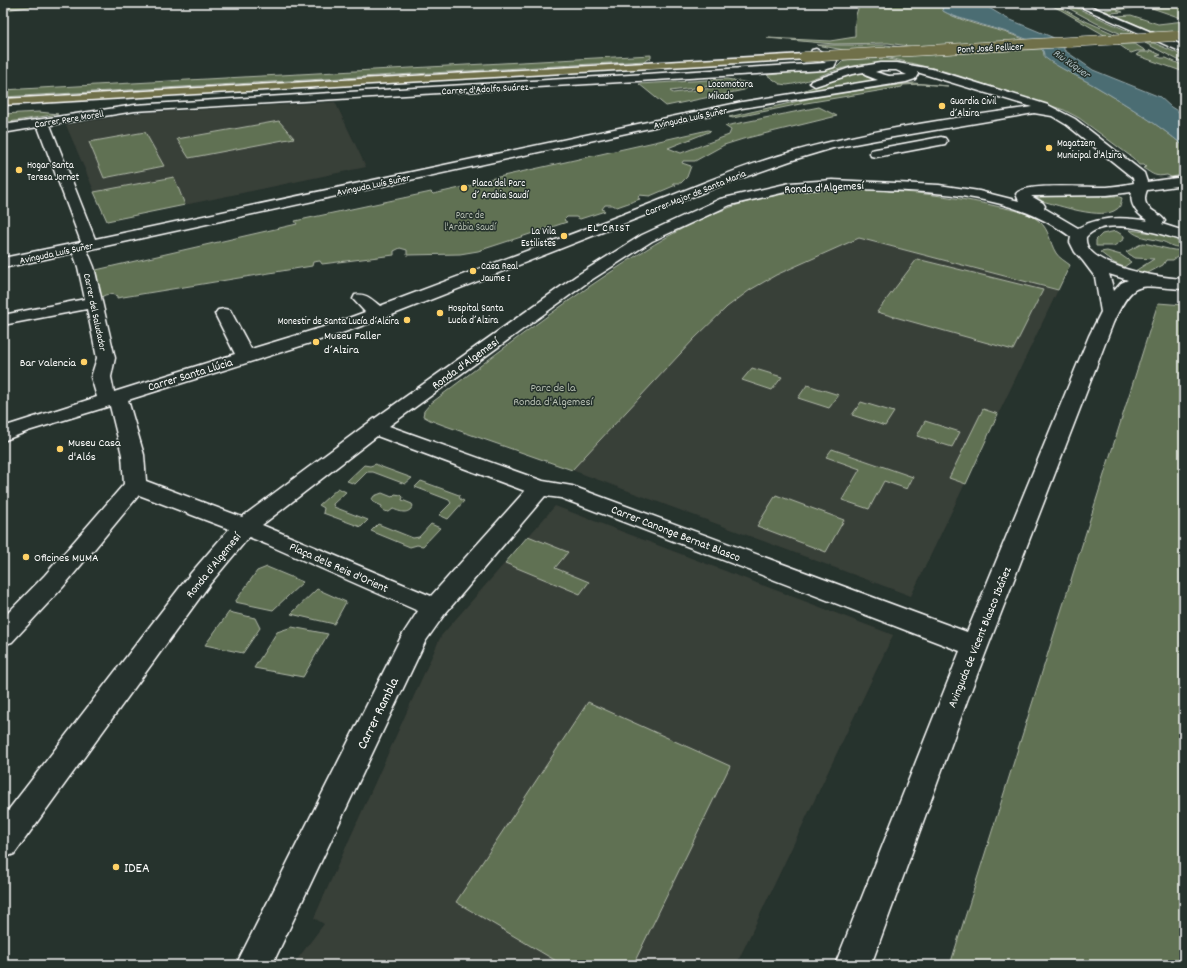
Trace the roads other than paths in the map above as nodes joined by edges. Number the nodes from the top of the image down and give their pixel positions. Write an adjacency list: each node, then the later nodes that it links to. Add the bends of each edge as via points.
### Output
1 (1076, 3): 3 (street)
2 (1181, 36): 13 (main road, Pont José Pellicer, bridge)
3 (1184, 50)
4 (816, 52): 7 (street, Carrer d'Adolfo Suárez, via 832,61 830,65 824,68)
5 (877, 67): 6 (street, Avinguda Luís Suñer); 8 (street, via 872,68 869,73 877,77); 10 (street, Avinguda Luís Suñer, via 850,71)
6 (900, 68): 8 (street, via 912,74); 16 (street, Avinguda Luís Suñer, via 942,75 1044,107)
7 (745, 72): 12 (street, via 767,85 768,94); 15 (street, Carrer d'Adolfo Suárez)
8 (896, 79): 11 (street, via 963,87); 14 (street, Avinguda Luís Suñer)
9 (784, 88): 10 (street)
10 (797, 89): 12 (street, Avinguda Luís Suñer)
11 (992, 96): 16 (street); 17 (street, via 1015,107)
12 (762, 99): 14 (street, Avinguda Luís Suñer)
13 (3, 102)
14 (742, 105): 29 (street, Avinguda Luís Suñer)
15 (135, 108): 18 (street, Carrer Pere Morell)
16 (1050, 112): 17 (street, via 1034,110); 25 (street, via 1071,122 1139,176)
17 (996, 115): 20 (street, Carrer Major de Santa Maria)
18 (43, 123): 19 (street, Carrer Pere Morell); 29 (street, Carrer del Saludador)
19 (3, 129)
20 (876, 136): 22 (street); 34 (street, Carrer Major de Santa Maria, via 831,145 761,166)
21 (941, 141): 22 (street)
22 (899, 149): 23 (street)
23 (876, 153)
24 (1182, 181): 25 (street); 26 (street, via 1154,193 1150,206)
25 (1142, 186): 26 (street, via 1138,202 1146,214); 27 (street, via 1107,191 1033,191 1023,194 1026,200 1054,212)
26 (1158, 221): 28 (street)
27 (1082, 233): 28 (street, via 1106,224 1121,223 1154,227); 30 (street, via 1078,243); 43 (street, Ronda d'Algemesí, via 1034,209 979,194 939,188 825,185 790,187 737,198 679,222 621,254 546,304)
28 (1184, 235)
29 (84, 251): 31 (street, Avinguda Luís Suñer); 36 (street, Carrer del Saludador)
30 (1090, 259): 32 (street, via 1119,273); 37 (street, via 1103,278)
31 (3, 263)
32 (1149, 281): 33 (street); 37 (street, Avinguda de Vicent Blasco Ibáñez, via 1127,287)
33 (1183, 284)
34 (432, 293): 39 (street, Carrer Santa Llúcia)
35 (361, 299): 39 (street)
36 (94, 302): 40 (street); 42 (street, Carrer del Saludador, via 106,358 101,377 105,394)
37 (1109, 311): 50 (street, Avinguda de Vicent Blasco Ibáñez)
38 (224, 314): 41 (street)
39 (378, 314): 41 (street, Carrer Santa Llúcia)
40 (3, 320)
41 (246, 357): 42 (street, Carrer Santa Llúcia)
42 (113, 399): 44 (street, Carrer Santa Llúcia, via 20,427); 45 (street, Carrer del Saludador, via 133,455)
43 (374, 428): 46 (street, Carrer Canonge Bernat Blasco); 47 (street, Ronda d'Algemesí)
44 (3, 435)
45 (135, 485): 47 (street, Plaça dels Reis d'Orient); 49 (street, via 54,581)
46 (540, 488): 48 (street, Carrer Rambla); 50 (street, Carrer Canonge Bernat Blasco, via 564,491)
47 (244, 527): 48 (street, Plaça dels Reis d'Orient); 51 (street, Ronda d'Algemesí, via 200,579)
48 (435, 608): 52 (street, Carrer Rambla, via 414,637)
49 (3, 635)
50 (976, 646): 53 (street, Avinguda de Vicent Blasco Ibáñez)
51 (3, 843)
52 (254, 965)
53 (853, 965)

